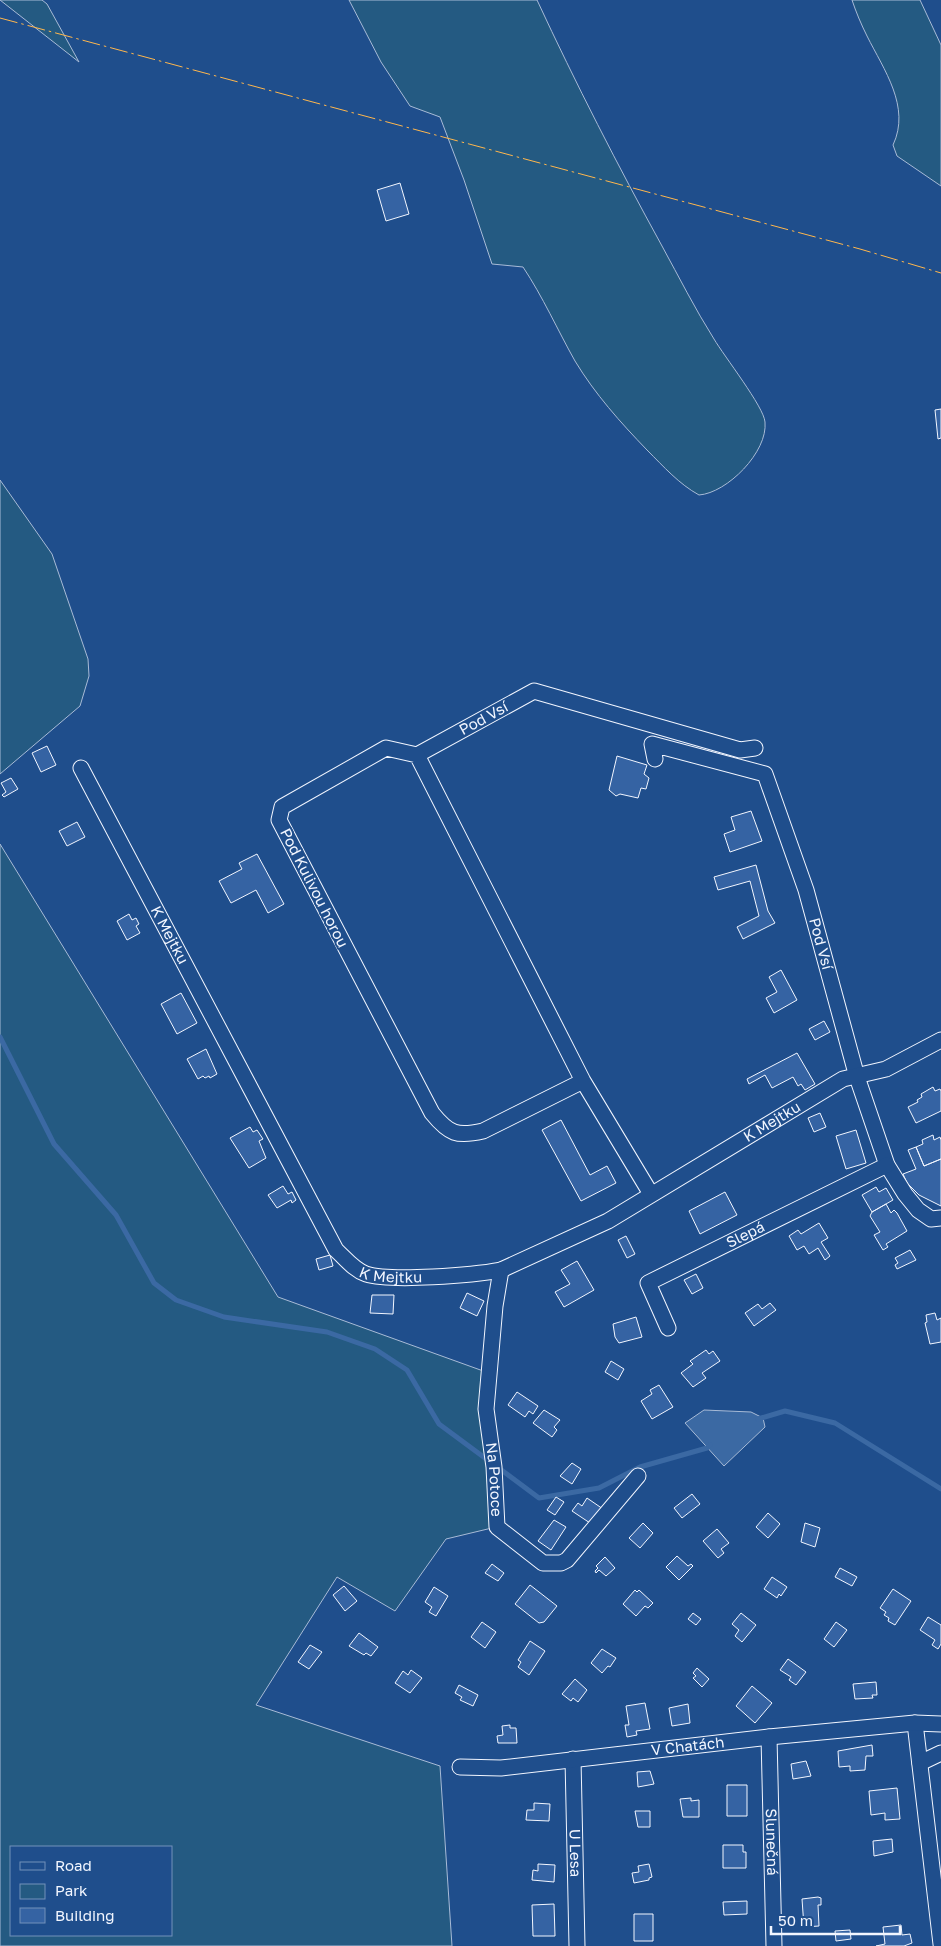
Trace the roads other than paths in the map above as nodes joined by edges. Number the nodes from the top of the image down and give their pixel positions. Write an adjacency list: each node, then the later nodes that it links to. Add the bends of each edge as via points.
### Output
1 (755, 748): 2 (street, Pod Vsí, via 740,750 534,691)
2 (417, 755): 7 (street); 7 (street, Pod Kulivou horou, via 386,748 282,807 279,820 432,1113 440,1122 453,1133 466,1135 483,1131)
3 (655, 759): 6 (street, Pod Vsí, via 652,744 765,774 806,890)
4 (81, 768): 11 (street, K Mejtku, via 336,1250 366,1274 383,1277 482,1274)
5 (941, 1040): 6 (street, K Mejtku, via 886,1069)
6 (857, 1077): 8 (street, Pod Vsí); 9 (street, K Mejtku, via 843,1080)
7 (583, 1080): 9 (street)
8 (887, 1165): 10 (street, Pod Vsí, via 918,1210 931,1219); 12 (street, Slepá, via 648,1283)
9 (651, 1194): 11 (street, K Mejtku, via 608,1221)
10 (941, 1218)
11 (501, 1270): 13 (street, Na Potoce, via 486,1409 494,1467 496,1527 543,1563 560,1563 567,1560)
12 (668, 1328)
13 (638, 1476)
14 (915, 1723): 15 (street, V Chatách); 16 (street, V Chatách); 19 (street)
15 (941, 1724)
16 (769, 1737): 18 (street, V Chatách); 23 (street, Slunečná)
17 (941, 1753): 19 (street)
18 (573, 1759): 20 (street, V Chatách, via 501,1768); 22 (street, U Lesa)
19 (920, 1763): 21 (street)
20 (460, 1767)
21 (941, 1944)
22 (577, 1946)
23 (774, 1946)

